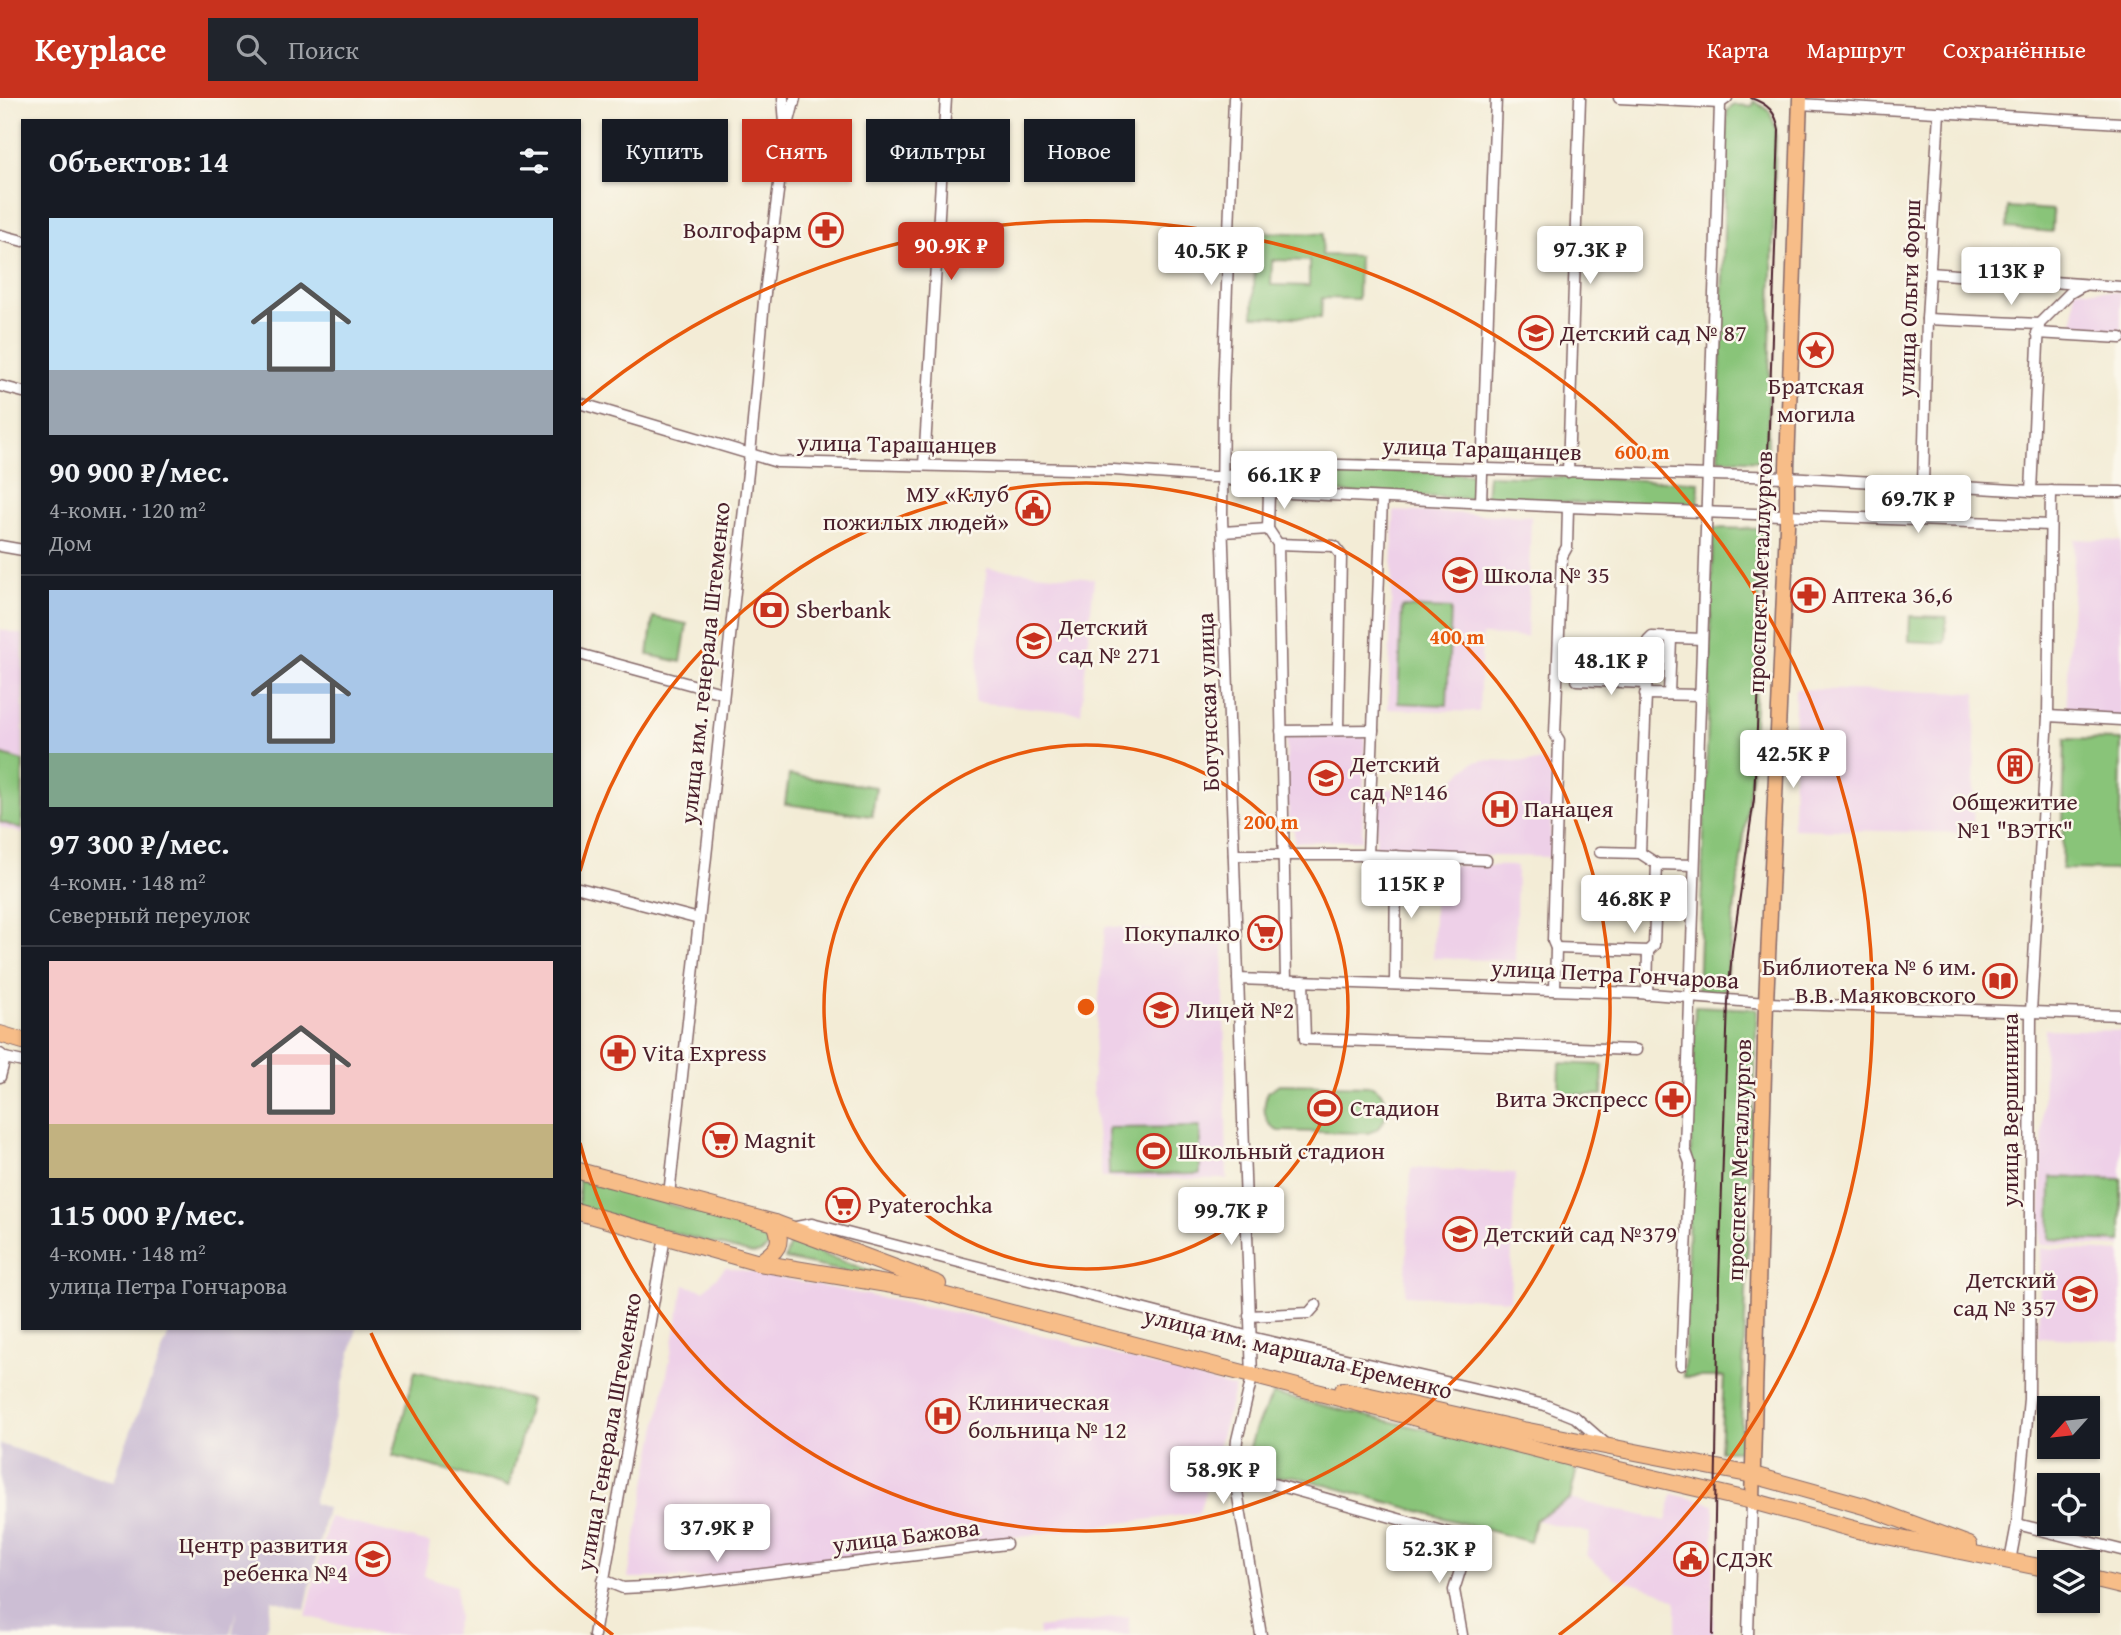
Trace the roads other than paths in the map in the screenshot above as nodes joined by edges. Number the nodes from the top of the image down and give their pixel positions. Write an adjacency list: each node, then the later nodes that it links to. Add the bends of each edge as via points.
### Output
1 (783, 98): 11 (street, улица им. генерала Штеменко)
2 (795, 98): 12 (street, улица им. генерала Штеменко)
3 (946, 98): 27 (street)
4 (1234, 98): 31 (street, Богунская улица)
5 (1496, 98): 28 (street)
6 (1580, 98): 29 (street)
7 (1619, 98): 8 (street)
8 (1723, 101): 30 (street)
9 (1800, 101): 10 (street); 32 (main road, проспект Металлургов)
10 (1939, 112): 13 (street); 17 (street, улица Ольги Форш)
11 (784, 119)
12 (790, 119)
13 (2121, 123)
14 (779, 182): 26 (street, улица им. генерала Штеменко)
15 (0, 235): 16 (street)
16 (21, 240)
17 (1930, 273): 18 (street); 20 (street, улица Ольги Форш)
18 (2086, 284): 19 (street); 21 (street, via 2070,292)
19 (2121, 287)
20 (1927, 318): 21 (street); 33 (street, улица Ольги Форш)
21 (2038, 329): 22 (street); 34 (street)
22 (2121, 338)
23 (0, 386): 24 (street)
24 (21, 391)
25 (581, 404): 26 (street, улица Таращанцев)
26 (750, 454): 27 (street, улица Таращанцев, via 776,462); 54 (street, улица им. генерала Штеменко)
27 (924, 465): 31 (street, улица Таращанцев)
28 (1484, 470): 29 (street, улица Таращанцев); 31 (street, улица Таращанцев, via 1266,463); 39 (street)
29 (1568, 472): 30 (street, улица Таращанцев)
30 (1709, 476): 32 (street, улица Таращанцев); 41 (street)
31 (1222, 477): 36 (street, улица Таращанцев); 45 (street, Богунская улица)
32 (1787, 477): 33 (street, улица Таращанцев); 42 (main road, проспект Металлургов)
33 (1923, 486): 34 (street, улица Таращанцев)
34 (2031, 491): 35 (street, улица Таращанцев)
35 (2051, 491): 37 (street, улица Таращанцев); 43 (street, улица Вершинина)
36 (1269, 492): 38 (street, улица Таращанцев); 44 (street)
37 (2121, 492)
38 (1382, 499): 39 (street, улица Таращанцев); 60 (street)
39 (1481, 502): 40 (street, улица Таращанцев)
40 (1568, 507): 41 (street, улица Таращанцев); 73 (street, via 1555,734 1559,740)
41 (1707, 512): 42 (street, улица Таращанцев); 50 (street)
42 (1787, 515): 43 (street, улица Таращанцев); 82 (main road, проспект Металлургов)
43 (2050, 525): 57 (street, улица Вершинина)
44 (1268, 529): 45 (street); 46 (street)
45 (1223, 532): 64 (street, Богунская улица)
46 (1278, 544): 59 (street, via 1334,546 1341,555); 61 (street)
47 (0, 546): 48 (street)
48 (21, 550)
49 (1671, 638): 50 (street); 53 (street, via 1648,641); 55 (street)
50 (1702, 639): 56 (street)
51 (581, 655): 54 (street)
52 (1577, 680): 53 (street)
53 (1645, 688): 55 (street); 63 (street)
54 (722, 694): 72 (street, улица им. генерала Штеменко)
55 (1669, 694): 56 (street)
56 (1700, 695): 70 (street)
57 (2048, 716): 58 (street); 83 (street, улица Вершинина)
58 (2121, 720)
59 (1338, 730): 60 (street); 61 (street)
60 (1373, 730): 66 (street)
61 (1281, 731): 65 (street)
62 (1600, 852): 63 (street)
63 (1640, 853): 69 (street)
64 (1234, 855): 65 (street); 75 (street, Богунская улица)
65 (1284, 855): 66 (street); 76 (street)
66 (1368, 855): 67 (street)
67 (1396, 856): 68 (street); 78 (street)
68 (1486, 860)
69 (1657, 864): 70 (street); 74 (street, via 1654,945)
70 (1694, 865): 81 (street)
71 (581, 889): 72 (street)
72 (699, 919): 93 (street, улица им. генерала Штеменко)
73 (1556, 948): 74 (street); 79 (street)
74 (1648, 951): 80 (street)
75 (1238, 979): 76 (street, улица Петра Гончарова); 99 (street, Богунская улица)
76 (1286, 981): 77 (street, улица Петра Гончарова)
77 (1303, 981): 78 (street, улица Петра Гончарова); 88 (street, via 1305,1039)
78 (1395, 984): 79 (street, улица Петра Гончарова)
79 (1555, 990): 80 (street, улица Петра Гончарова)
80 (1647, 994): 81 (street, улица Петра Гончарова)
81 (1689, 998): 82 (street, улица Петра Гончарова); 101 (street, via 1685,1150 1689,1163)
82 (1766, 1003): 83 (street, улица Петра Гончарова); 106 (main road, проспект Металлургов)
83 (2031, 1012): 84 (street, улица Петра Гончарова); 109 (street, улица Вершинина, via 2029,1399)
84 (2121, 1015)
85 (21, 1032): 86 (highway)
86 (0, 1034): 87 (highway)
87 (21, 1040)
88 (1636, 1050)
89 (2, 1056): 90 (street); 91 (street)
90 (21, 1061)
91 (0, 1077)
92 (581, 1172): 93 (highway, улица им. маршала Еременко)
93 (669, 1195): 95 (highway, улица им. маршала Еременко)
94 (581, 1213): 96 (highway, улица им. маршала Еременко)
95 (782, 1226): 97 (highway, via 779,1244); 100 (street, via 813,1224); 102 (highway, улица им. маршала Еременко, via 922,1280)
96 (664, 1237): 97 (highway, улица им. маршала Еременко); 115 (street, улица Генерала Штеменко)
97 (759, 1263): 102 (highway, улица им. маршала Еременко, via 923,1290)
98 (1316, 1305): 99 (street, via 1309,1313)
99 (1249, 1316): 100 (street, Богунская улица)
100 (1250, 1337): 102 (street, Богунская улица); 103 (street, via 1545,1405 1576,1417)
101 (1681, 1365)
102 (1252, 1373): 103 (highway, улица им. маршала Еременко); 104 (highway, улица им. маршала Еременко); 105 (street, Богунская улица)
103 (1608, 1445): 104 (highway, via 1601,1451); 106 (highway, улица им. маршала Еременко)
104 (1602, 1466): 107 (highway, улица им. маршала Еременко)
105 (1234, 1473): 119 (street, Богунская улица); 120 (street, via 1469,1539 1454,1590)
106 (1753, 1475): 107 (main road, проспект Металлургов); 108 (highway, улица им. маршала Еременко)
107 (1752, 1500): 110 (highway, улица им. маршала Еременко); 121 (street, проспект Металлургов)
108 (1864, 1506): 110 (highway, via 1866,1514); 113 (highway, улица им. маршала Еременко)
109 (2017, 1524): 112 (street); 113 (street, улица Вершинина)
110 (1857, 1530): 113 (highway, улица им. маршала Еременко)
111 (1006, 1545): 115 (street, улица Бажова, via 666,1586 623,1588)
112 (2121, 1550)
113 (2010, 1560): 114 (highway, улица им. маршала Еременко)
114 (2037, 1566)
115 (604, 1580): 118 (street, улица Генерала Штеменко)
116 (2100, 1581): 117 (highway)
117 (2121, 1586)
118 (594, 1635)
119 (1261, 1635)
120 (1462, 1635)
121 (1748, 1635)

